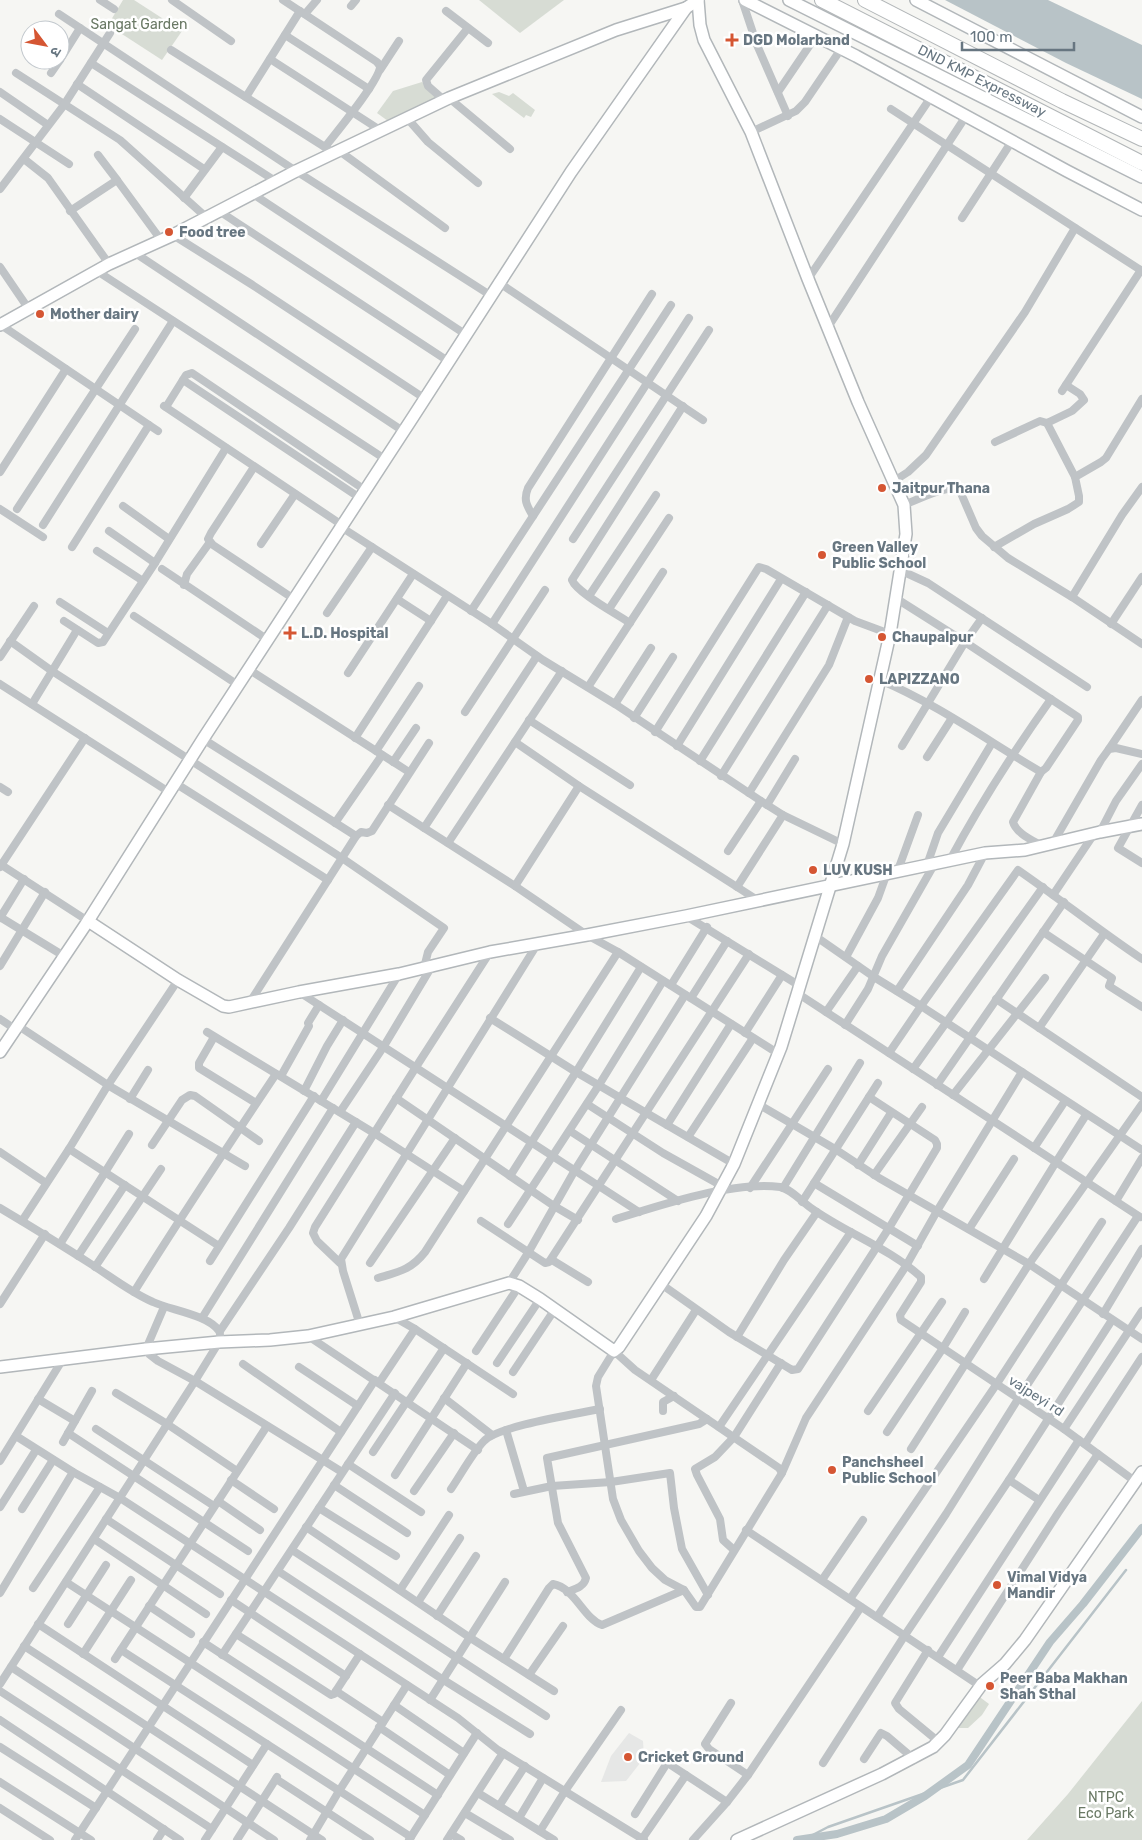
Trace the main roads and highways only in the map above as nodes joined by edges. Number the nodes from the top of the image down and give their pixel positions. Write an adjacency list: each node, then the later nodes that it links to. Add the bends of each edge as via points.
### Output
1 (822, 0): 4 (highway, DND KMP Expressway)
2 (865, 0): 3 (highway, DND KMP Expressway)
3 (1142, 139)
4 (1142, 164)

